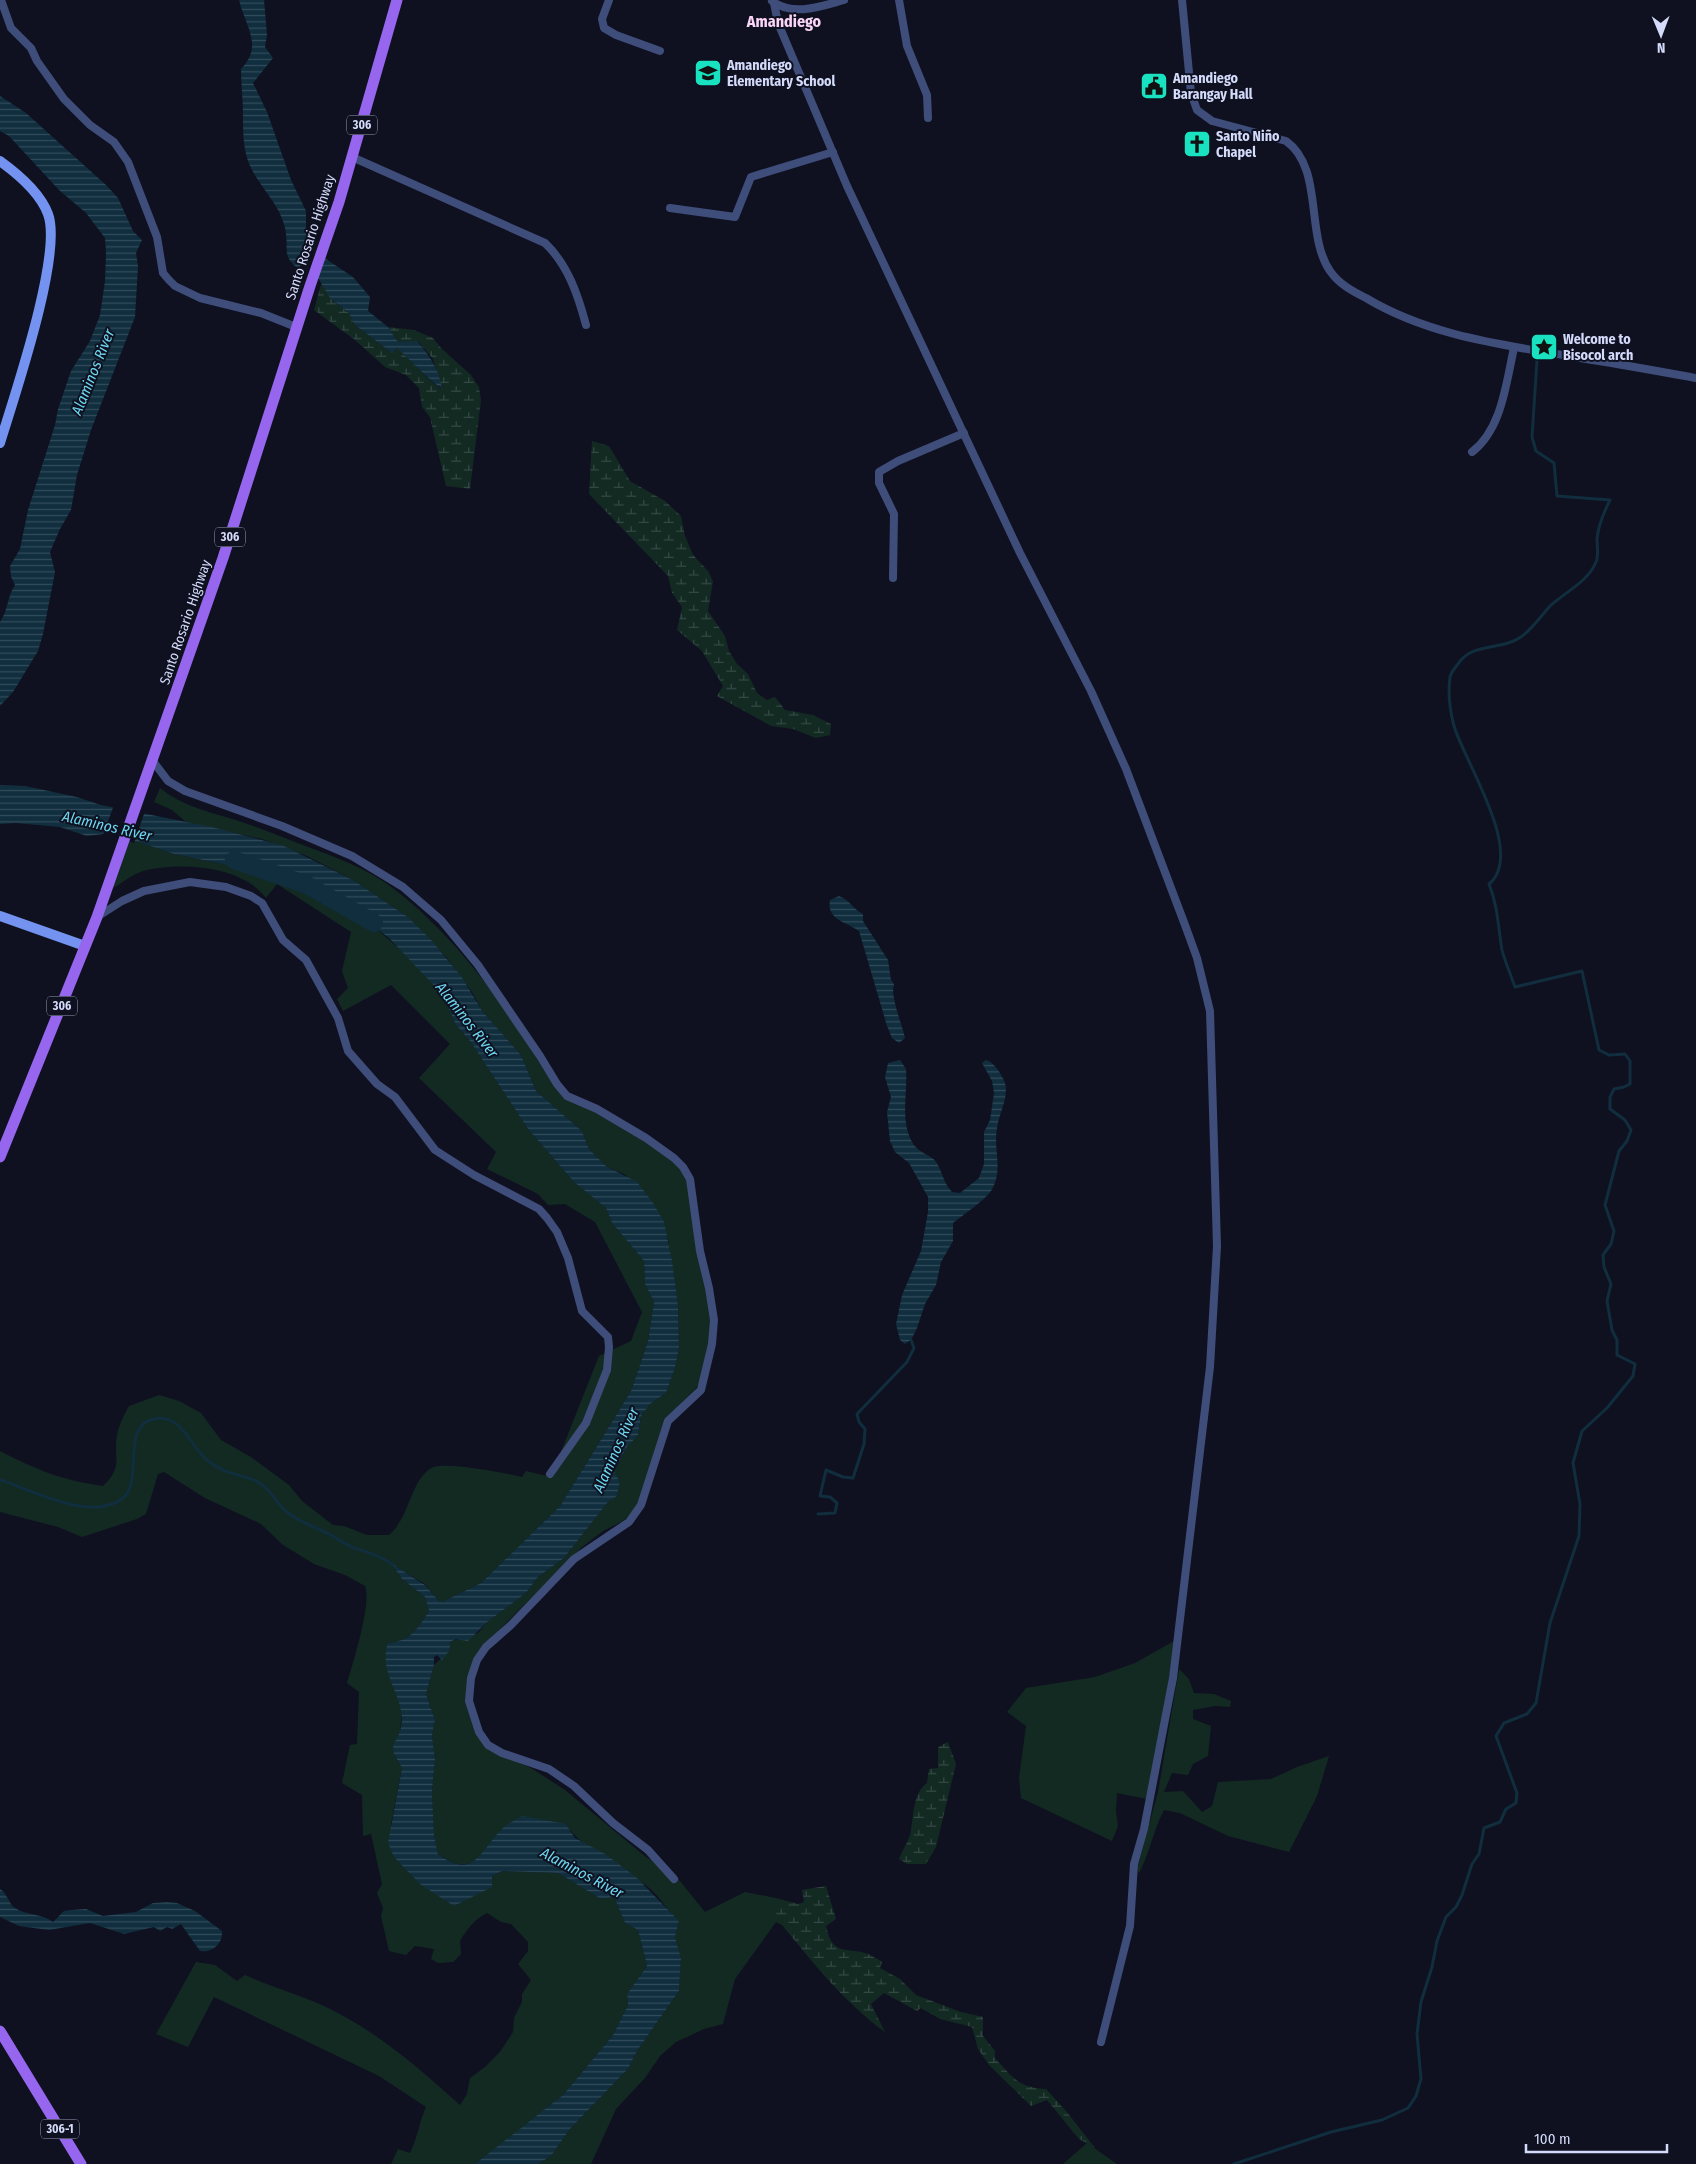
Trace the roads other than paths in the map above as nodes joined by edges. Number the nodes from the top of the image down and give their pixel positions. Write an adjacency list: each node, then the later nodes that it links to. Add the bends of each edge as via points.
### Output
1 (1, 0): 15 (street, via 11,28 30,48 64,99 90,125 114,142 128,162 157,237 163,273 169,280 200,298 261,313)
2 (397, 0): 11 (main road, Santo Rosario Highway / 306)
3 (609, 0): 8 (street, via 602,19 604,28)
4 (844, 0): 7 (street, via 797,10)
5 (899, 0): 9 (street, via 908,46 927,95)
6 (1182, 0): 16 (street, via 1191,93 1197,110 1212,121 1286,141 1299,153 1307,174 1320,252 1338,280 1409,320)
7 (772, 2): 10 (street)
8 (660, 51)
9 (928, 118)
10 (833, 152): 13 (street, via 751,177 735,217); 18 (street)
11 (352, 157): 14 (street, via 545,243 567,271); 15 (main road, Santo Rosario Highway / 306)
12 (0, 161): 19 (street, via 40,200 48,215 51,244 47,276)
13 (670, 208)
14 (586, 325)
15 (296, 327): 22 (main road, Santo Rosario Highway / 306, via 223,558)
16 (1514, 348): 17 (street); 20 (street, via 1493,426 1482,444)
17 (1696, 378)
18 (964, 433): 21 (street, via 880,472 879,483 894,514); 30 (street, via 1126,769 1197,958 1210,1011 1217,1246 1210,1367 1173,1678 1144,1829 1134,1864 1130,1926)
19 (0, 442)
20 (1472, 452)
21 (893, 578)
22 (152, 760): 24 (main road, Santo Rosario Highway / 306); 28 (street, via 168,781 185,791 282,826 352,856 403,887 441,920 478,965 567,1096 646,1138 674,1158 690,1179 714,1320 701,1390 668,1421 641,1505 629,1522 574,1559 486,1647 476,1660 469,1701 479,1732 488,1744 502,1753 549,1769 574,1786 648,1850)
23 (0, 916): 25 (street)
24 (97, 917): 25 (main road, Santo Rosario Highway / 306); 27 (street, via 144,891 190,882 226,887 251,896 262,904 283,940 306,960 338,1018 348,1051 376,1084 395,1097 435,1150 474,1175 539,1209 547,1218 568,1258 582,1311 608,1337 609,1347 607,1370 586,1423)
25 (85, 946): 26 (main road, Santo Rosario Highway / 306)
26 (0, 1158)
27 (550, 1474)
28 (674, 1880)
29 (0, 2031): 31 (main road, 306-1)
30 (1101, 2042)
31 (81, 2164)

